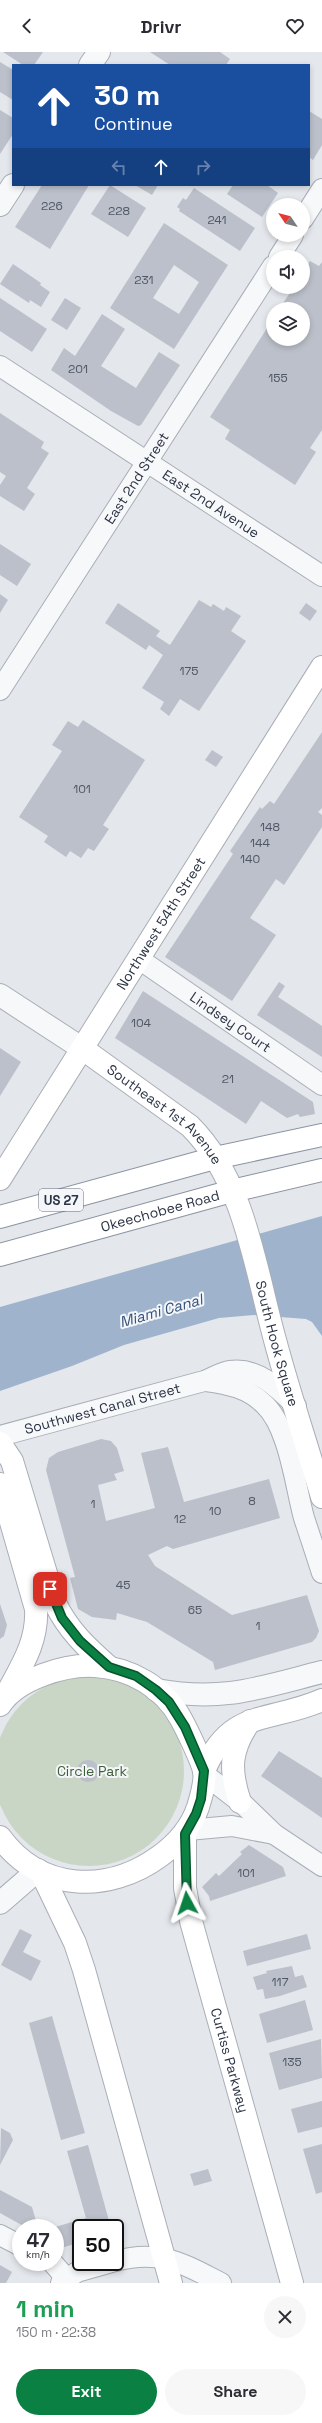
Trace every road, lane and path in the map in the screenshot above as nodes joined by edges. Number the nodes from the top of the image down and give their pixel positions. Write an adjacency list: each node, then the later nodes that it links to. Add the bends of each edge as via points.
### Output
1 (99, 52): 2 (street)
2 (91, 64)
3 (12, 186): 5 (street)
4 (322, 189): 6 (street)
5 (0, 205)
6 (310, 208)
7 (266, 277): 9 (street, East 2nd Street)
8 (0, 366): 9 (street, East 2nd Avenue)
9 (147, 461): 10 (street, East 2nd Avenue); 12 (street, East 2nd Street)
10 (322, 576)
11 (322, 667): 13 (main road, Northwest 54th Street)
12 (0, 690)
13 (139, 960): 15 (main road, Northwest 54th Street); 16 (street, Lindsey Court)
14 (0, 995): 15 (street)
15 (83, 1049): 18 (main road, Southeast 1st Avenue, via 190,1126 203,1138); 20 (main road, Northwest 54th Street)
16 (322, 1085)
17 (322, 1135): 18 (main road, US 27, via 292,1139)
18 (215, 1158): 21 (main road, Southeast 1st Avenue); 22 (main road, US 27)
19 (322, 1170): 21 (main road, Okeechobee Road / US 27)
20 (0, 1179)
21 (232, 1191): 23 (main road, Okeechobee Road / US 27); 26 (main road, South Hook Square)
22 (0, 1217)
23 (0, 1256)
24 (204, 1381): 25 (street, Southwest Canal Street, via 228,1384 242,1389); 26 (street, Southwest Canal Street, via 230,1371 256,1375 279,1389); 27 (street, Southwest Canal Street)
25 (265, 1404): 31 (street, South Hook Square, via 282,1434)
26 (296, 1406): 30 (main road, South Hook Square)
27 (0, 1436)
28 (0, 1443): 33 (main road, via 12,1461 55,1604 62,1618 80,1641)
29 (0, 1484): 36 (main road, via 37,1621 30,1650)
30 (322, 1497)
31 (316, 1537): 32 (street, South Hook Square)
32 (322, 1573)
33 (109, 1667): 35 (main road, via 136,1676); 36 (main road, via 62,1668 24,1684)
34 (319, 1670): 35 (street, via 265,1688 230,1694 196,1695)
35 (156, 1690): 39 (main road, via 178,1714)
36 (2, 1701)
37 (317, 1704): 38 (main road)
38 (250, 1721): 39 (main road, via 236,1728 218,1743); 40 (main road, via 234,1755 232,1769)
39 (204, 1772): 40 (street); 41 (main road, via 201,1799)
40 (240, 1802): 42 (street)
41 (187, 1832): 42 (street, via 232,1826); 45 (main road, via 150,1864 117,1879 86,1883 55,1878); 56 (main road, Curtiss Parkway, via 185,1888 191,1921)
42 (274, 1834): 44 (street)
43 (0, 1837): 45 (main road, via 15,1854)
44 (322, 1866)
45 (39, 1871): 46 (street); 49 (main road, via 75,1943 84,1970)
46 (0, 1903)
47 (0, 2234): 48 (street)
48 (12, 2241)
49 (164, 2258): 50 (street, via 144,2255); 54 (main road); 55 (street)
50 (124, 2259)
51 (58, 2271): 53 (street)
52 (80, 2271): 53 (street)
53 (63, 2280)
54 (171, 2283)
55 (221, 2283)
56 (292, 2283)

